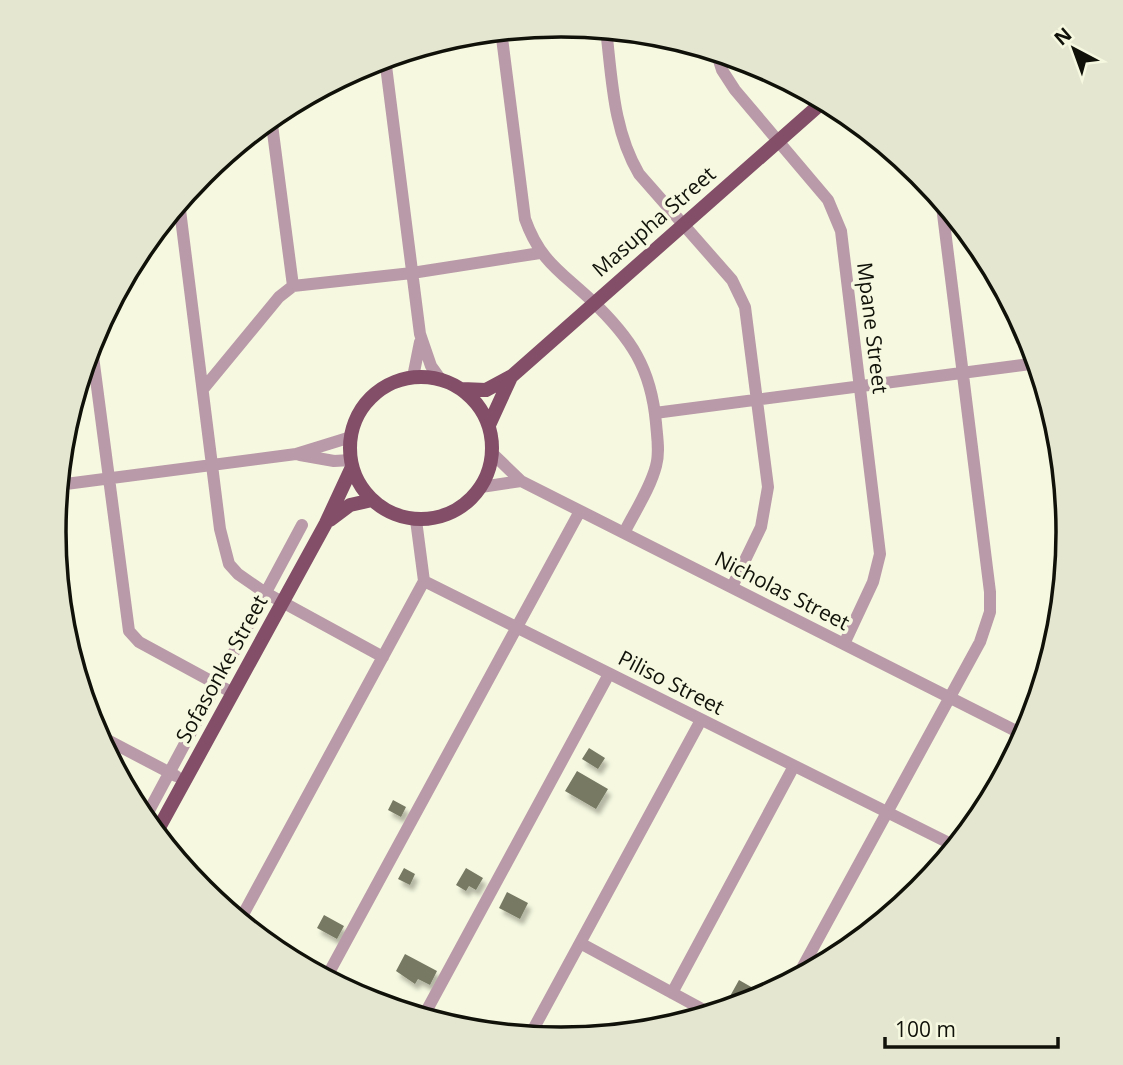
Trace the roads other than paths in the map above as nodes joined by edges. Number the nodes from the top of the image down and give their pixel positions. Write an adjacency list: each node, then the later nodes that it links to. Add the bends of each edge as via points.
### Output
1 (607, 39): 10 (street, via 620,131 628,155)
2 (502, 40): 11 (street, via 525,219)
3 (720, 63): 7 (street, Mpane Street, via 735,90)
4 (386, 69): 12 (street)
5 (816, 107): 7 (main road, Masupha Street)
6 (273, 130): 13 (street)
7 (779, 140): 10 (main road, Masupha Street); 22 (street, Mpane Street, via 828,200 841,230)
8 (181, 216): 23 (street)
9 (943, 217): 18 (street)
10 (683, 225): 14 (main road, Masupha Street); 25 (street, via 740,294)
11 (540, 253): 12 (street); 14 (street)
12 (411, 273): 13 (street); 15 (street)
13 (293, 286): 23 (street)
14 (594, 303): 19 (main road, Masupha Street); 26 (street, via 640,357)
15 (420, 334): 20 (street); 21 (street)
16 (1028, 364): 18 (street)
17 (95, 365): 33 (street)
18 (962, 373): 22 (street); 53 (street, via 990,612 980,642)
19 (512, 376): 24 (main road, Masupha Street, via 486,390); 27 (main road, Masupha Street)
20 (413, 377): 21 (main road, Sofasonke Street); 28 (main road, Sofasonke Street, via 372,397 358,415)
21 (441, 380): 24 (main road, Sofasonke Street)
22 (860, 386): 25 (street); 48 (street, Mpane Street, via 880,554 873,582)
23 (204, 388): 32 (street)
24 (462, 389): 27 (main road, Sofasonke Street)
25 (758, 400): 26 (street); 44 (street, via 767,502 761,527)
26 (655, 413): 42 (street, via 657,464)
27 (489, 425): 30 (main road, Sofasonke Street)
28 (351, 437): 29 (street); 31 (main road, Sofasonke Street)
29 (296, 454): 31 (street); 32 (street)
30 (493, 454): 34 (street, Nicholas Street); 36 (main road, Sofasonke Street)
31 (351, 463): 37 (main road); 40 (main road, Sofasonke Street)
32 (212, 465): 33 (street); 45 (street, via 229,564)
33 (109, 478): 35 (street); 51 (street, via 129,631 139,642)
34 (522, 481): 36 (street); 38 (street, Nicholas Street)
35 (69, 484)
36 (481, 488): 39 (main road, Sofasonke Street, via 453,513)
37 (372, 500): 39 (main road); 40 (main road, Sofasonke Street, via 350,506)
38 (580, 511): 42 (street, Nicholas Street); 47 (street)
39 (416, 520): 43 (street)
40 (326, 523): 46 (main road, Sofasonke Street)
41 (302, 525): 45 (street)
42 (624, 533): 44 (street, Nicholas Street)
43 (424, 581): 47 (street, Piliso Street); 49 (street)
44 (732, 587): 48 (street, Nicholas Street)
45 (264, 592): 46 (street); 51 (street)
46 (282, 603): 49 (street); 52 (main road, Sofasonke Street)
47 (517, 627): 50 (street, Piliso Street); 67 (street)
48 (844, 644): 53 (street, Nicholas Street)
49 (383, 657): 64 (street)
50 (609, 674): 54 (street, Piliso Street); 70 (street)
51 (216, 683): 52 (street); 58 (street)
52 (233, 693): 59 (main road, Sofasonke Street)
53 (949, 697): 55 (street, Nicholas Street); 61 (street)
54 (701, 720): 57 (street, Piliso Street); 65 (street)
55 (1016, 731)
56 (113, 743): 58 (street)
57 (794, 766): 61 (street, Piliso Street); 68 (street)
58 (169, 773): 59 (street); 60 (street)
59 (185, 781): 62 (main road, Sofasonke Street)
60 (150, 809)
61 (887, 812): 63 (street, Piliso Street); 66 (street)
62 (161, 824)
63 (948, 842)
64 (244, 913)
65 (580, 943): 68 (street); 71 (street)
66 (804, 965)
67 (330, 970)
68 (672, 993): 69 (street)
69 (700, 1008)
70 (427, 1009)
71 (534, 1027)

